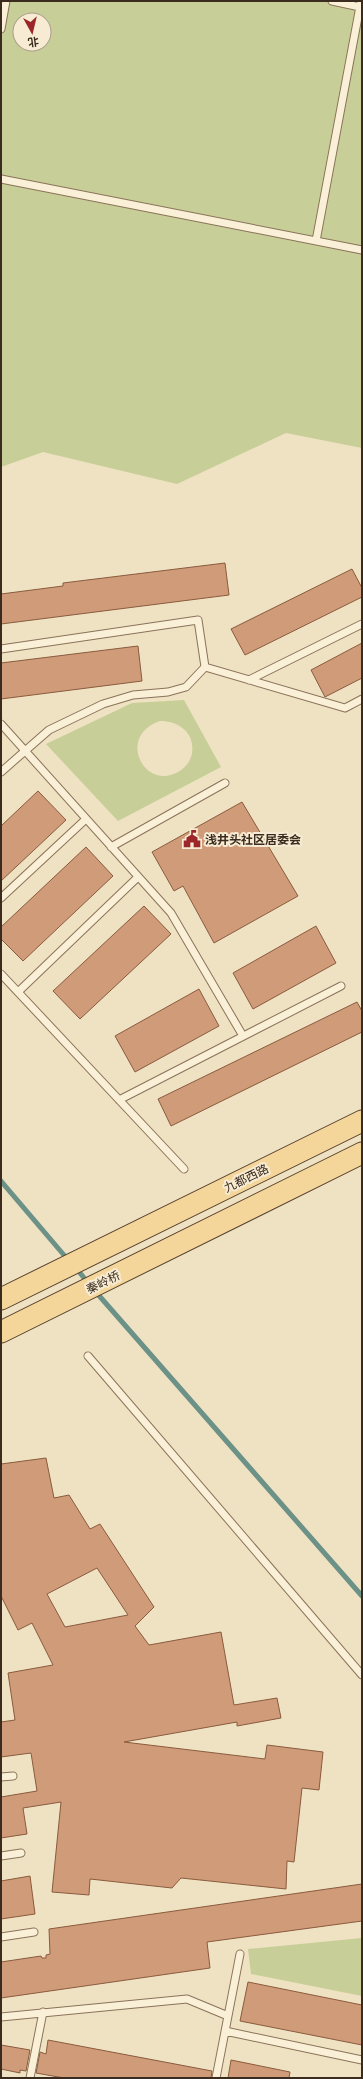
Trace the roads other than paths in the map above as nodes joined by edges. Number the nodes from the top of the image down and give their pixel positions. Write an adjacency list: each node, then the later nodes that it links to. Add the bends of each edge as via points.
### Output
1 (6, 1): 4 (lane)
2 (332, 1): 3 (lane)
3 (361, 4): 6 (lane)
4 (1, 29)
5 (1, 179): 6 (lane)
6 (316, 241): 7 (lane)
7 (362, 250)
8 (362, 624): 11 (lane)
9 (1, 649): 10 (lane, via 198,620)
10 (205, 667): 11 (lane); 14 (lane, via 186,687 168,692 133,695 103,704 49,730)
11 (249, 680): 12 (lane, via 345,708)
12 (362, 699)
13 (1, 724): 14 (lane)
14 (24, 750): 15 (lane); 17 (lane)
15 (1, 772)
16 (225, 783): 18 (lane)
17 (86, 819): 18 (lane); 20 (lane)
18 (111, 846): 19 (lane)
19 (138, 877): 23 (lane); 24 (lane, via 171,913)
20 (1, 898)
21 (1, 974): 23 (lane)
22 (341, 986): 24 (lane)
23 (18, 992): 25 (lane)
24 (243, 1036): 25 (lane)
25 (119, 1100): 28 (lane)
26 (362, 1121): 29 (main road, 九都西路)
27 (362, 1153): 30 (main road, 秦岭桥)
28 (184, 1169)
29 (1, 1299)
30 (1, 1332)
31 (88, 1356): 32 (lane)
32 (362, 1674)
33 (13, 1776): 34 (lane)
34 (1, 1777)
35 (21, 1853): 36 (lane)
36 (1, 1856)
37 (34, 1932): 38 (lane)
38 (1, 1937)
39 (240, 1954): 41 (lane)
40 (43, 2012): 41 (lane, via 187,1999); 42 (lane); 45 (lane)
41 (228, 2016): 43 (lane)
42 (1, 2017)
43 (225, 2031): 44 (lane); 46 (lane)
44 (362, 2060)
45 (30, 2078)
46 (216, 2078)

